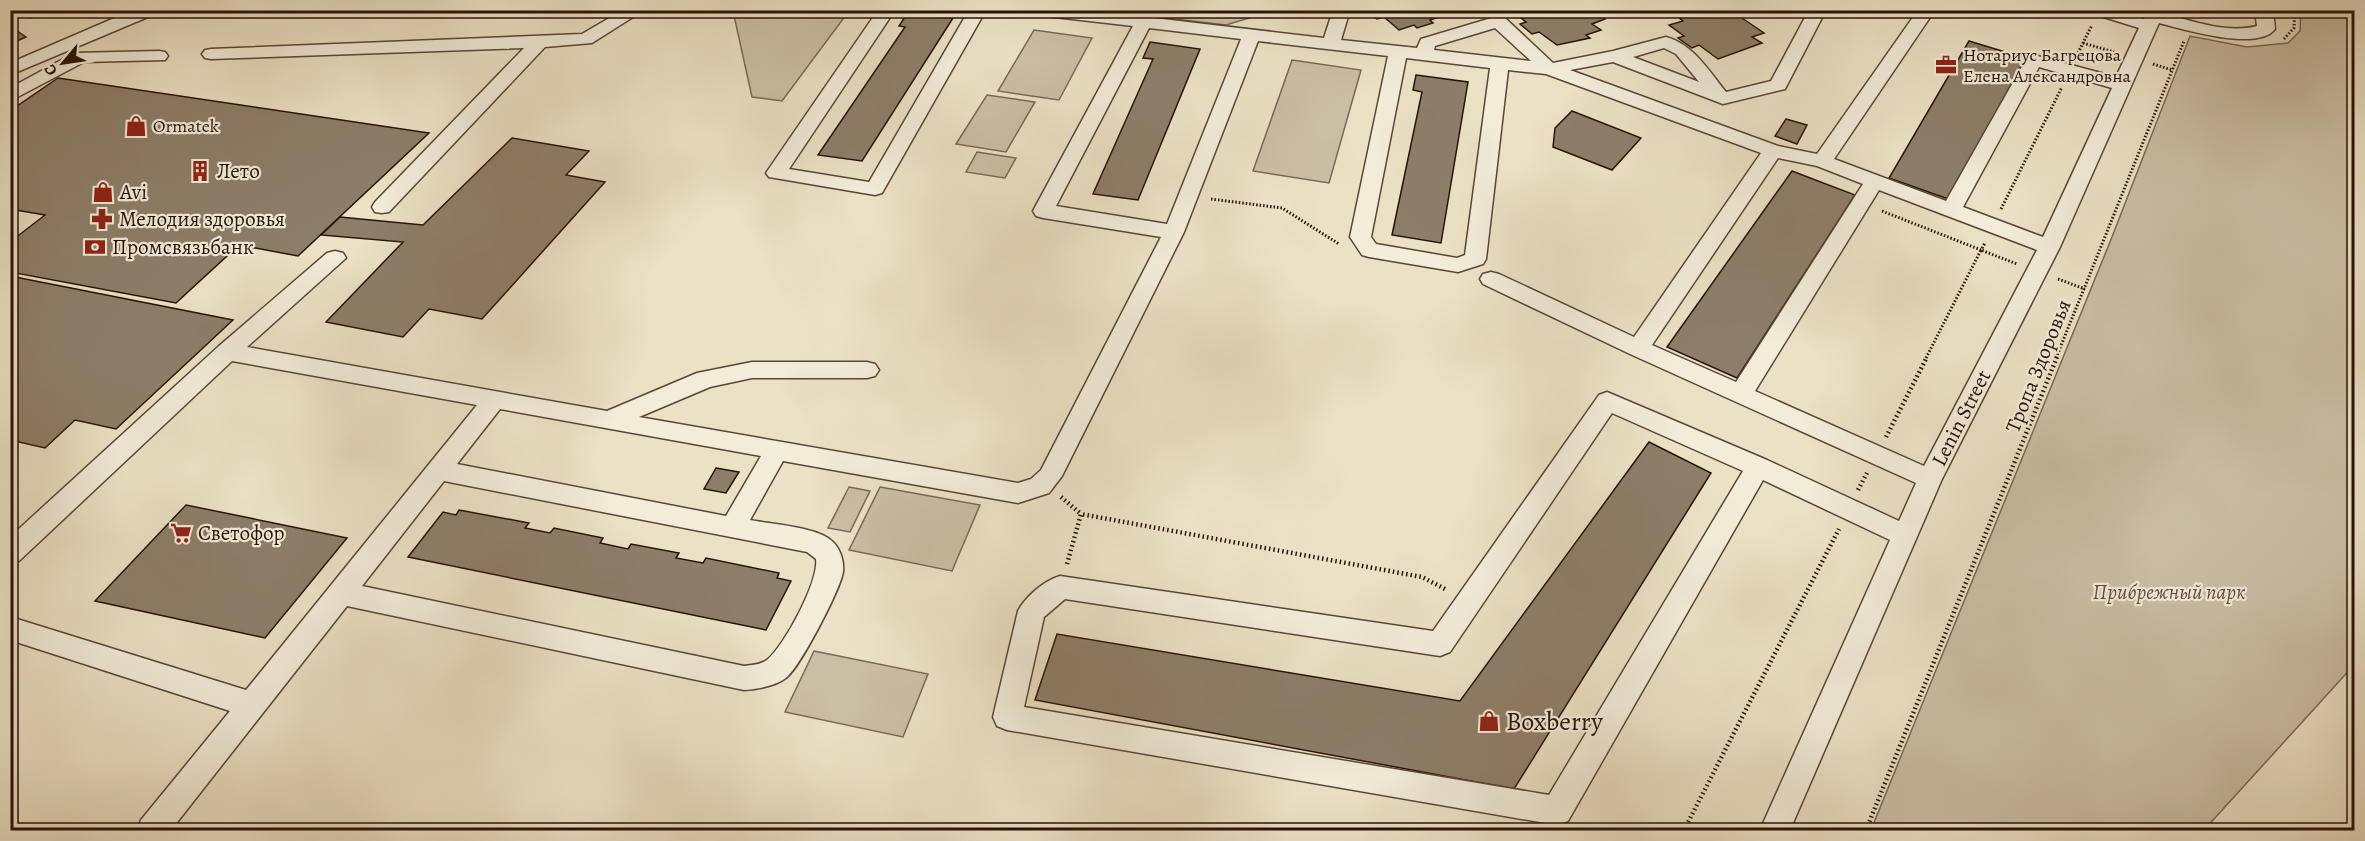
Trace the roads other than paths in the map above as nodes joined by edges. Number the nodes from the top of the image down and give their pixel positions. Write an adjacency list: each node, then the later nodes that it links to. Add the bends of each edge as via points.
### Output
1 (149, 10): 23 (street)
2 (636, 10): 14 (street, via 586,39)
3 (887, 10): 4 (street, via 776,173 874,189)
4 (978, 10)
5 (1037, 10): 12 (street)
6 (1342, 10): 15 (street)
7 (1818, 10): 26 (street, via 1778,85)
8 (1927, 10): 28 (street)
9 (2100, 10): 11 (street)
10 (2264, 10): 11 (street, via 2266,29 2256,33 2230,33)
11 (2153, 18): 24 (street, Lenin Street)
12 (1143, 24): 13 (street); 32 (street, via 1042,211)
13 (1251, 37): 15 (street); 32 (street)
14 (540, 42): 17 (street); 30 (street)
15 (1330, 45): 16 (street)
16 (1398, 53): 19 (street); 21 (street, via 1360,237 1369,250 1458,265 1475,259)
17 (211, 54)
18 (159, 56): 25 (street, via 80,57)
19 (1424, 56): 21 (street); 22 (street, via 1427,43 1498,21)
20 (1615, 56): 22 (street); 26 (street); 26 (street, via 1666,42 1682,50)
21 (1500, 63): 22 (street)
22 (1549, 69): 27 (street)
23 (10, 70)
24 (2123, 85): 31 (street, via 2034,60); 33 (street, Lenin Street)
25 (10, 96)
26 (1723, 98)
27 (1773, 151): 28 (street); 36 (street)
28 (1822, 161): 29 (street)
29 (1875, 181): 31 (street); 39 (street)
30 (382, 207)
31 (1951, 210): 33 (street)
32 (1174, 232): 42 (street, via 1044,484 1034,490 1018,493)
33 (2049, 247): 45 (street, Lenin Street)
34 (335, 258): 37 (street)
35 (1491, 279): 36 (street)
36 (1638, 348): 39 (street)
37 (227, 352): 40 (street); 48 (street)
38 (867, 370): 41 (street, via 752,370 671,392)
39 (1741, 394): 45 (street)
40 (494, 400): 41 (street); 44 (street)
41 (608, 420): 42 (street)
42 (777, 450): 46 (street)
43 (1758, 467): 43 (street, via 1607,401 1440,644 1060,587 1032,611 1007,717 1557,811); 47 (street)
44 (438, 470): 46 (street); 49 (street)
45 (1930, 479): 47 (street, Lenin Street)
46 (733, 527): 49 (street, via 823,546 831,560 829,575 788,657 777,669 762,676 744,678)
47 (1905, 535): 53 (street, Lenin Street)
48 (10, 553)
49 (340, 593): 51 (street)
50 (13, 629): 51 (street)
51 (252, 705): 52 (street)
52 (152, 831)
53 (1775, 831)

